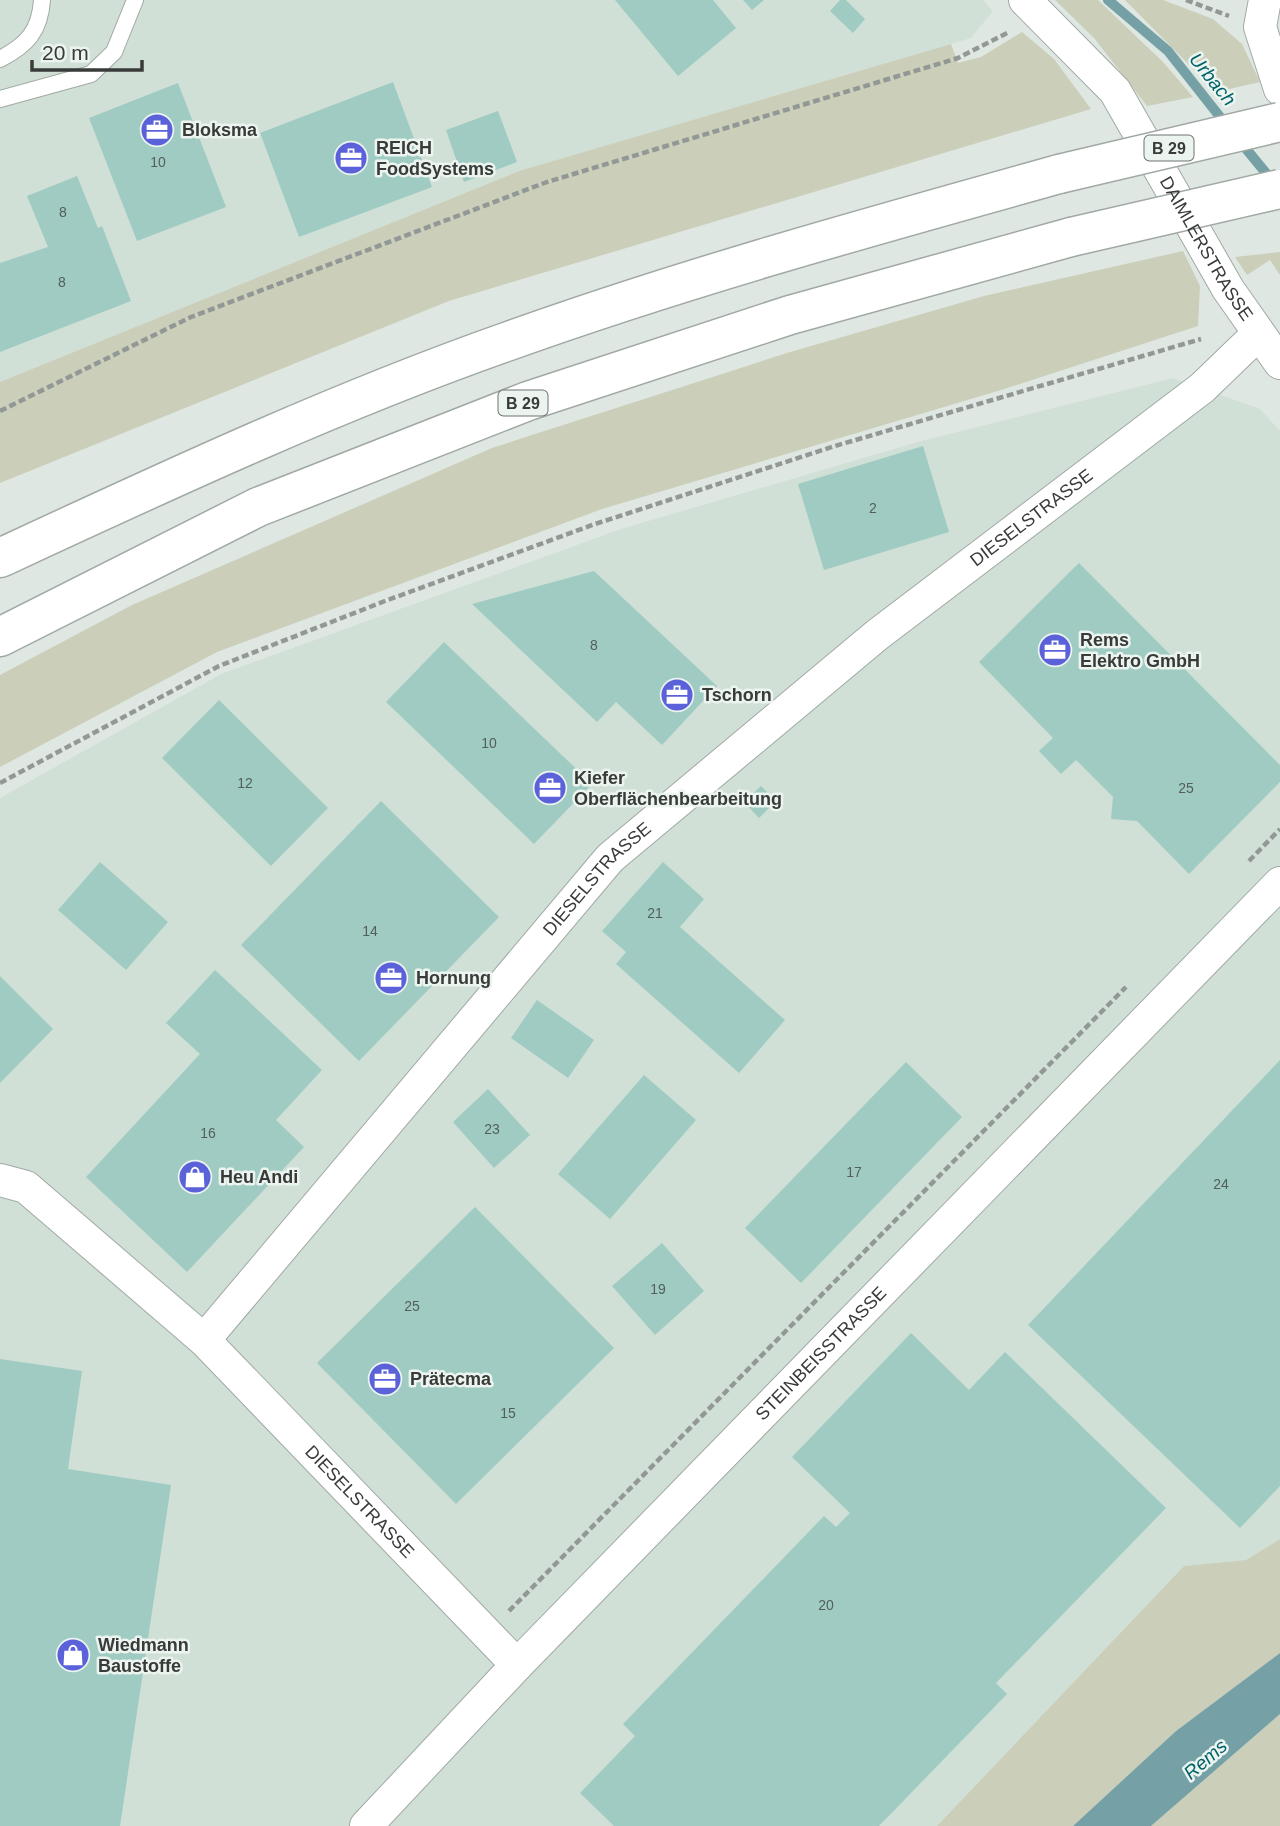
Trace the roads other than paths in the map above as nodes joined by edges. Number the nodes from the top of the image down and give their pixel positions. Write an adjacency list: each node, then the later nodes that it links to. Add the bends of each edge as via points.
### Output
1 (42, 0): 5 (lane, via 34,34 22,48)
2 (135, 0): 7 (lane, via 114,52 90,75)
3 (1030, 5): 10 (street, DAIMLERSTRASSE, via 1115,90)
4 (1262, 14): 6 (street)
5 (0, 59)
6 (1280, 89)
7 (0, 99)
8 (1280, 121): 12 (highway, B 29, bridge, via 1059,173 752,261 505,342 254,441)
9 (1280, 189): 13 (highway, B 29, bridge, via 1071,237 790,315 528,401 258,506)
10 (1257, 335): 11 (street, DAIMLERSTRASSE); 16 (street, DIESELSTRASSE, via 1202,388 877,635 610,858)
11 (1280, 363)
12 (0, 558)
13 (0, 637)
14 (1280, 883): 17 (street, STEINBEISSTRASSE)
15 (0, 1180): 16 (street, DIESELSTRASSE, via 26,1186)
16 (204, 1340): 17 (street, DIESELSTRASSE)
17 (517, 1665): 18 (street, STEINBEISSTRASSE)
18 (366, 1826)

